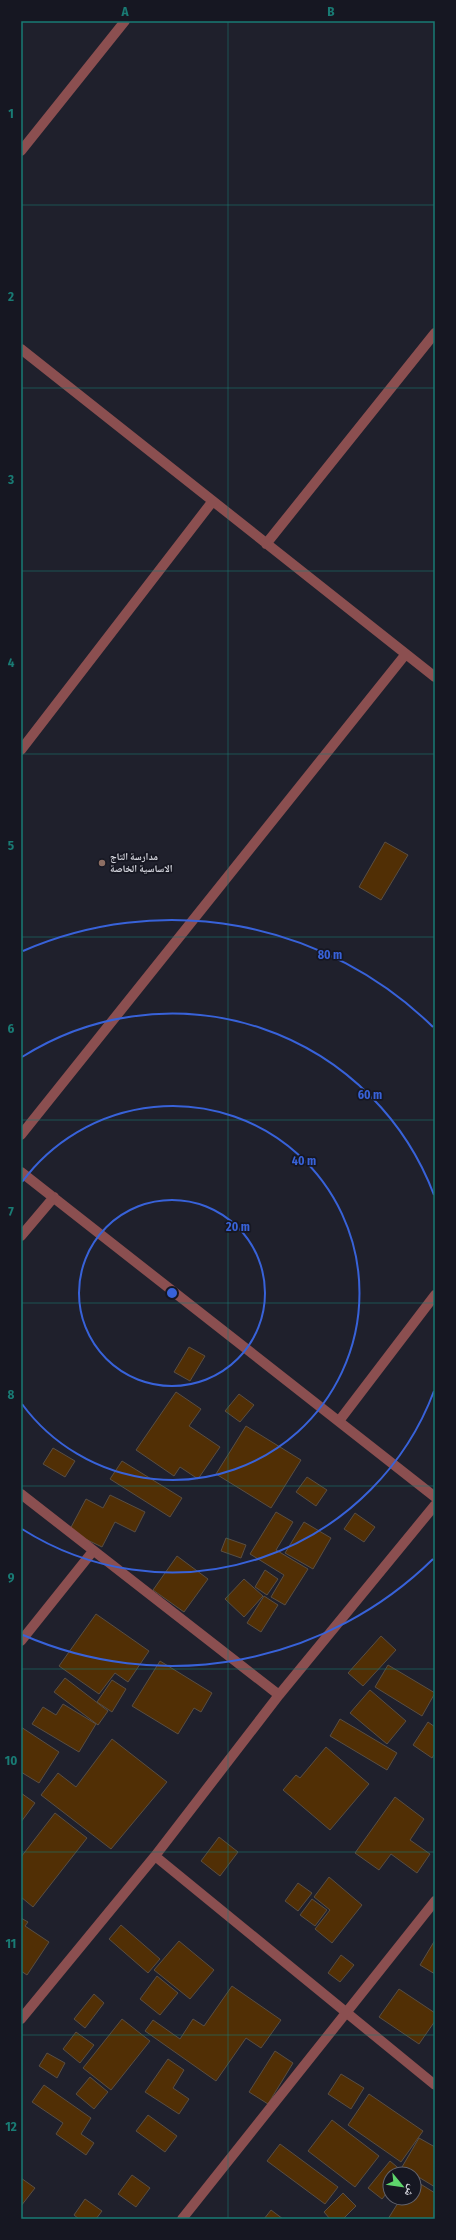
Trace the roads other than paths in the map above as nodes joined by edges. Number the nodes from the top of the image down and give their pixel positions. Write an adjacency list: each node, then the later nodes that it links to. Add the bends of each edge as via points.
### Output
1 (125, 21): 2 (street)
2 (21, 151)
3 (435, 333): 6 (street)
4 (21, 349): 5 (street)
5 (212, 502): 6 (street); 9 (street)
6 (266, 544): 7 (street)
7 (405, 655): 8 (street); 10 (street)
8 (435, 677)
9 (21, 750)
10 (21, 1135)
11 (21, 1172): 12 (street)
12 (54, 1197): 13 (street); 15 (street)
13 (21, 1236)
14 (435, 1295): 15 (street)
15 (339, 1421): 17 (street)
16 (21, 1494): 19 (street)
17 (435, 1497)
18 (435, 1505): 21 (street)
19 (92, 1551): 20 (street); 21 (street)
20 (21, 1641)
21 (279, 1695): 22 (street)
22 (155, 1856): 24 (street); 25 (street)
23 (435, 1901): 24 (street)
24 (346, 2011): 26 (street); 27 (street)
25 (21, 2019)
26 (435, 2085)
27 (182, 2219)

